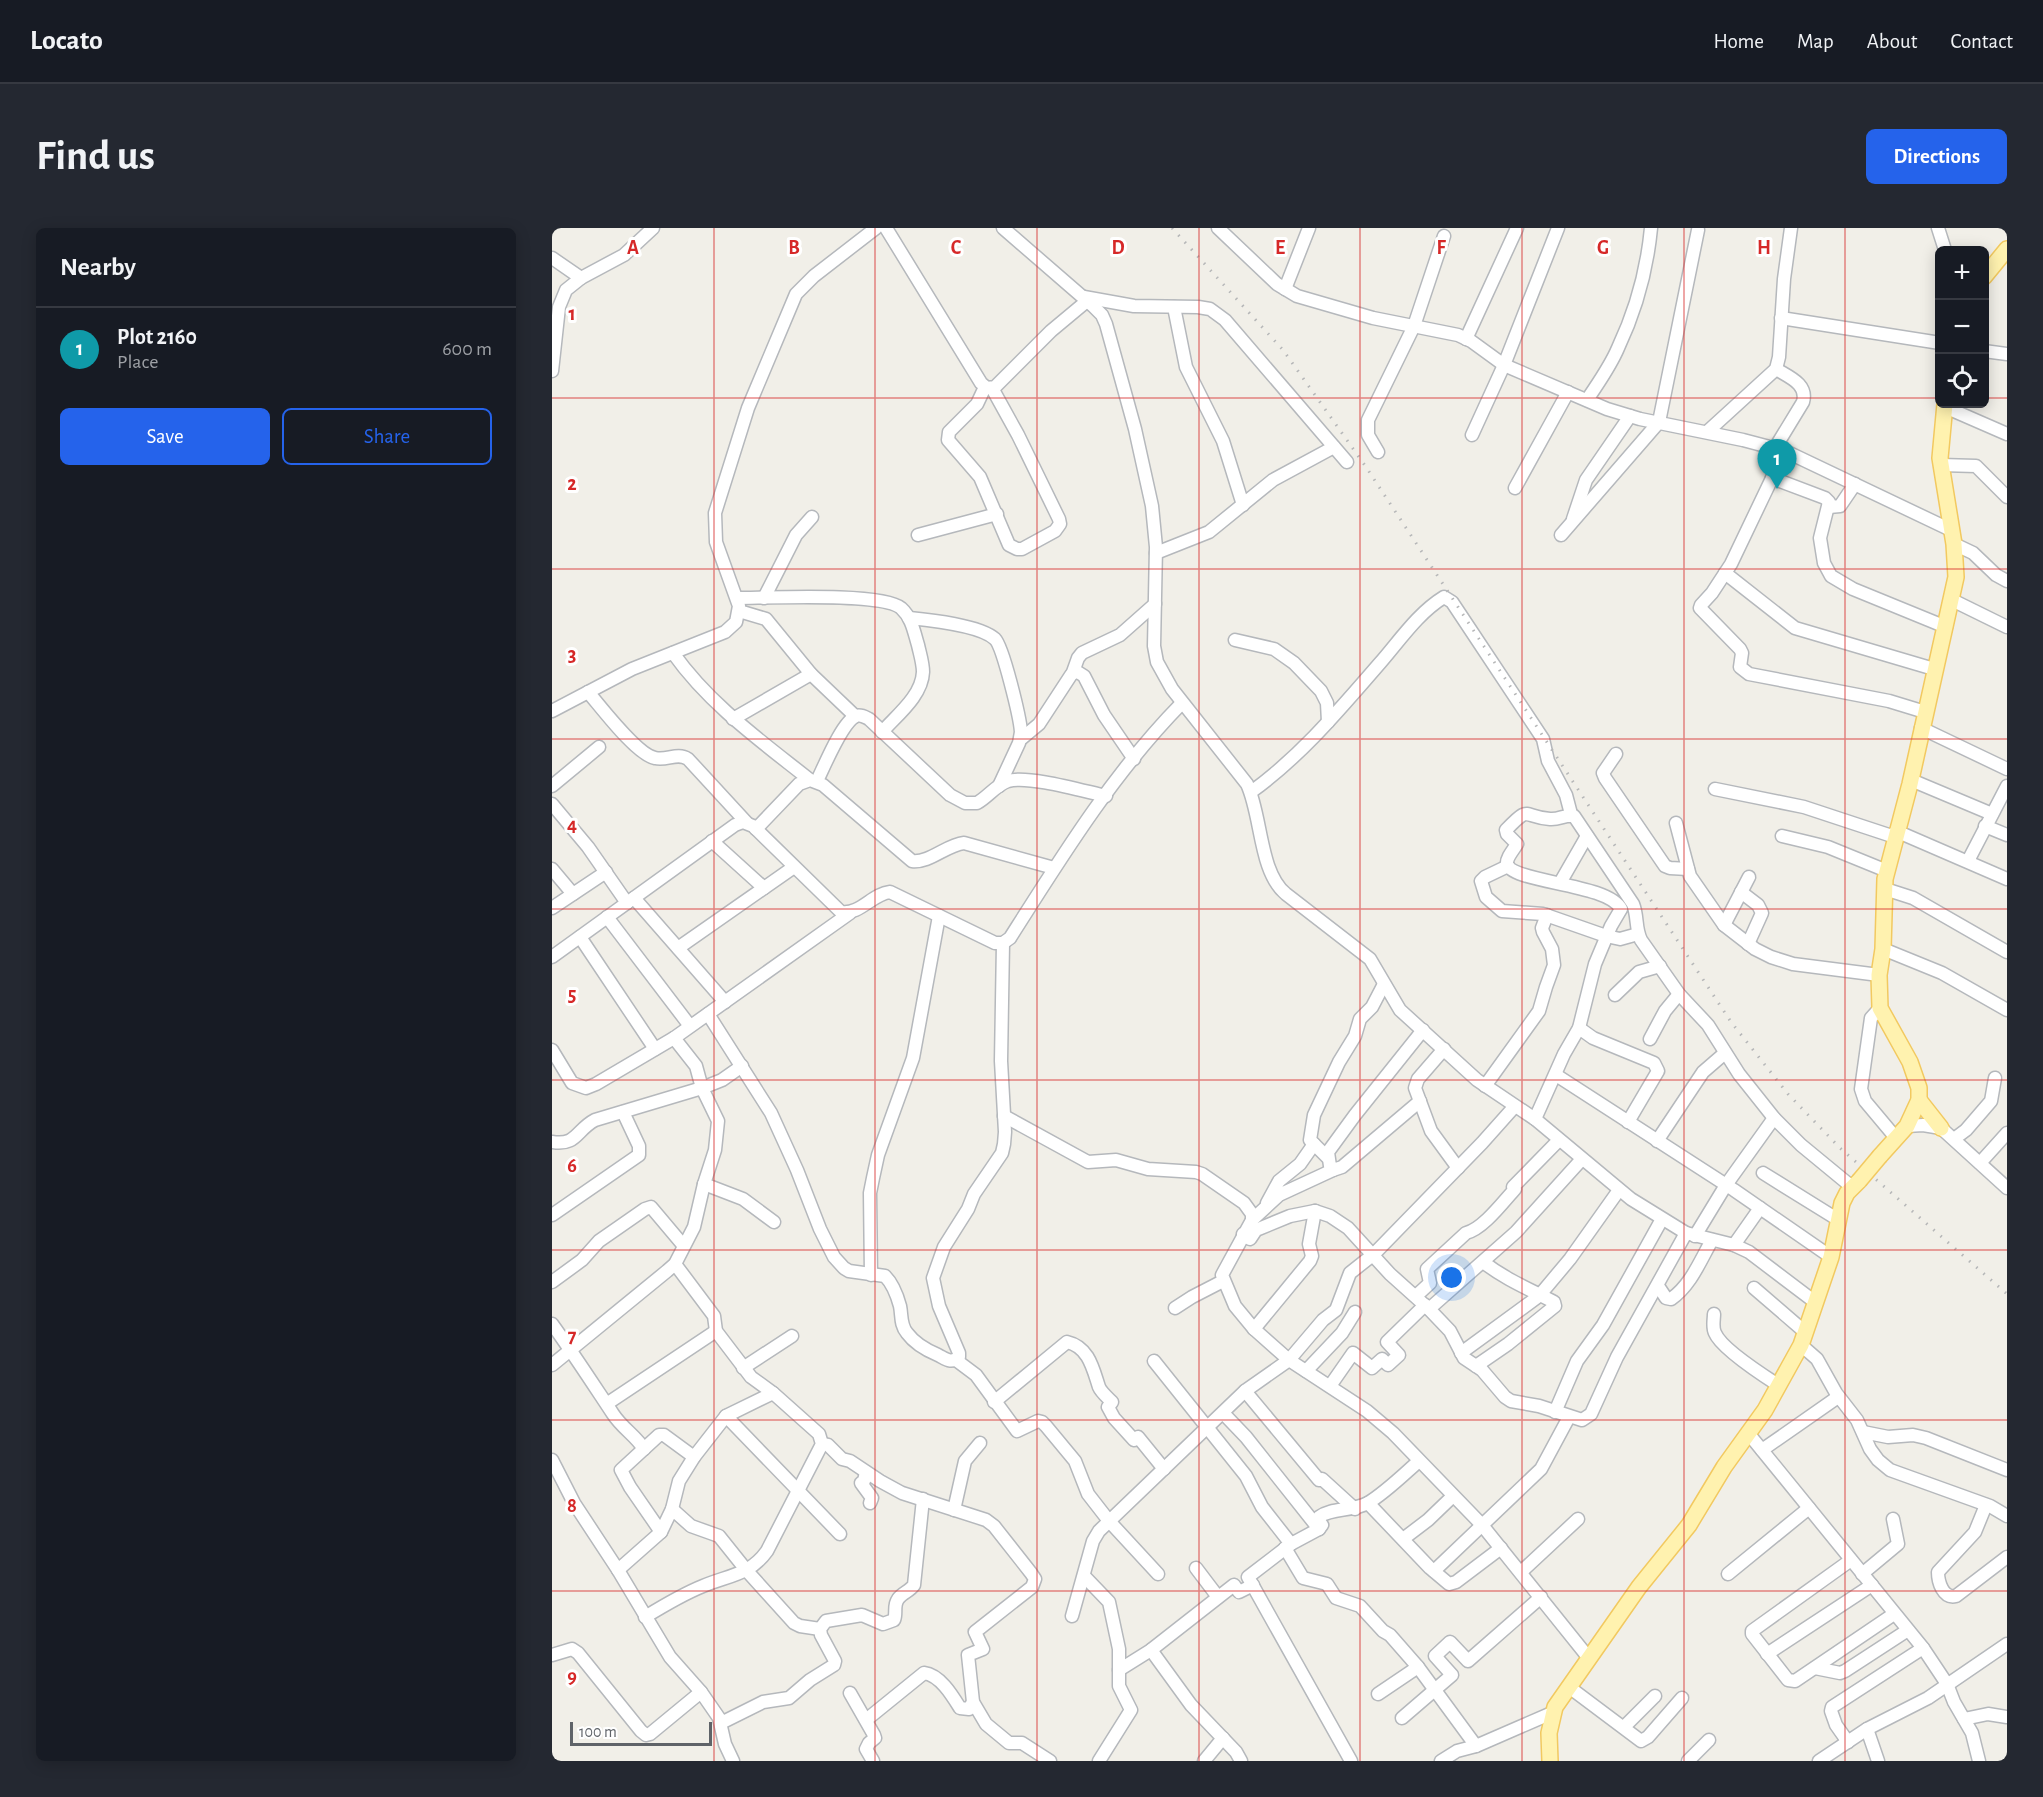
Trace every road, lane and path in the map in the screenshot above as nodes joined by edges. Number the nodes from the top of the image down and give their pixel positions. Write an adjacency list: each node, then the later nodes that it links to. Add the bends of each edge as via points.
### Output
1 (653, 228): 18 (street, via 624,255)
2 (876, 228): 64 (street, via 796,294 748,408 714,525)
3 (886, 228): 31 (street)
4 (1002, 228): 20 (street)
5 (1218, 228): 19 (street)
6 (1309, 228): 19 (street)
7 (1517, 228): 24 (street)
8 (1558, 228): 28 (street)
9 (1651, 228): 33 (street, via 1645,271 1626,328)
10 (1791, 228): 22 (street)
11 (1938, 228): 14 (street)
12 (1698, 230): 37 (street)
13 (1444, 236): 23 (street)
14 (1944, 246)
15 (2007, 249): 17 (main road)
16 (552, 258): 18 (street)
17 (1989, 271)
18 (581, 278): 30 (street, via 562,298)
19 (1285, 289): 23 (street, via 1341,310)
20 (1085, 298): 21 (street, via 1134,306); 31 (street, via 1004,379); 58 (street, via 1102,315 1114,349 1152,506)
21 (1174, 307): 41 (street, via 1210,309 1225,320); 50 (street, via 1186,367 1223,441)
22 (1781, 318): 25 (street); 29 (street)
23 (1414, 327): 24 (street); 43 (street, via 1368,420 1368,435)
24 (1466, 339): 28 (street)
25 (1935, 342)
26 (1989, 352): 27 (street)
27 (2007, 354)
28 (1504, 365): 32 (street); 40 (street)
29 (1776, 369): 38 (street); 42 (street, via 1800,384 1804,396)
30 (552, 371)
31 (988, 387): 52 (street, via 947,435 980,477); 52 (street, via 1032,463 1060,524 1045,538 1017,549 1007,542)
32 (1568, 392): 33 (street); 48 (street)
33 (1587, 400): 36 (street)
34 (1945, 408): 45 (main road)
35 (1951, 408): 39 (street)
36 (1630, 416): 37 (street); 54 (street, via 1586,480)
37 (1659, 422): 38 (street); 54 (street)
38 (1707, 432): 42 (street)
39 (2007, 434)
40 (1472, 435)
41 (1334, 447): 44 (street); 50 (street, via 1273,480)
42 (1780, 450): 46 (street); 47 (street)
43 (1378, 452)
44 (1347, 462)
45 (1941, 465): 49 (street, via 1976,466); 57 (main road)
46 (1772, 478): 51 (street, via 1825,498); 59 (street)
47 (1855, 484): 51 (street, via 1840,506); 57 (street)
48 (1515, 488)
49 (2007, 497)
50 (1244, 505): 58 (street, via 1209,532)
51 (1829, 507): 66 (street, via 1820,538 1831,576)
52 (997, 514): 55 (street)
53 (812, 517): 61 (street, via 798,532)
54 (1572, 523): 56 (street)
55 (918, 535)
56 (1561, 535)
57 (1953, 537): 60 (street); 62 (main road, via 1956,578)
58 (1156, 553): 63 (street)
59 (1725, 573): 70 (street, via 1795,628); 76 (street, via 1700,608 1740,649 1743,670)
60 (2007, 581)
61 (764, 598): 64 (street); 65 (street, via 881,601 895,604)
62 (1952, 600): 66 (main road); 67 (street)
63 (1155, 604): 71 (street, via 1120,635 1082,653); 74 (street, via 1157,662)
64 (738, 605): 69 (street, via 736,622 725,632); 72 (street, via 766,619)
65 (909, 618): 81 (street, via 922,662 921,683); 82 (street, via 968,628 997,640 1017,709)
66 (1946, 627): 70 (main road)
67 (2007, 627)
68 (1236, 640): 79 (street, via 1274,649 1294,663 1321,691 1327,703)
69 (673, 653): 73 (street); 78 (street, via 706,695)
70 (1934, 669): 76 (main road)
71 (1073, 672): 82 (street, via 1039,724); 85 (street, via 1084,675 1104,715)
72 (811, 674): 77 (street); 78 (street)
73 (588, 692): 75 (street); 99 (street, via 648,756 688,759)
74 (1182, 703): 85 (street); 93 (street)
75 (552, 711)
76 (1925, 712): 80 (main road)
77 (855, 716): 81 (street, via 869,719); 87 (street)
78 (733, 719): 87 (street)
79 (1328, 722): 93 (street, via 1281,770); 96 (street, via 1418,619 1447,597 1543,739)
80 (1922, 728): 86 (street); 88 (main road)
81 (882, 732): 90 (street, via 959,801 977,803)
82 (1021, 738): 90 (street)
83 (599, 747): 89 (street)
84 (1616, 754): 111 (street, via 1604,770 1605,778 1665,866)
85 (1134, 759): 94 (street)
86 (2007, 769)
87 (814, 780): 99 (street, via 799,784); 109 (street, via 912,861 964,843)
88 (1911, 780): 97 (street); 101 (main road)
89 (552, 786)
90 (999, 786): 94 (street, via 1018,780)
91 (2007, 786): 97 (street)
92 (1715, 789): 101 (street, via 1804,807)
93 (1251, 792): 139 (street, via 1274,883 1370,959)
94 (1106, 796): 109 (street)
95 (552, 804): 113 (street)
96 (1571, 814): 103 (street); 107 (street, via 1550,819 1529,813 1520,815 1506,830 1517,844 1507,860)
97 (1992, 814): 100 (street)
98 (1676, 823): 111 (street)
99 (752, 826): 105 (street, via 738,823); 108 (street)
100 (1985, 826): 102 (street); 106 (street)
101 (1895, 834): 106 (street); 112 (main road)
102 (2007, 835)
103 (1587, 836): 116 (street); 128 (street, via 1633,904)
104 (1782, 836): 112 (street, via 1828,846)
105 (712, 841): 117 (street); 121 (street)
106 (1968, 861): 115 (street)
107 (1508, 866): 116 (street, via 1515,873); 124 (street, via 1481,881 1486,897 1502,911)
108 (794, 867): 117 (street); 123 (street, via 836,908)
109 (1054, 868): 131 (street)
110 (552, 869): 120 (street)
111 (1688, 869): 127 (street)
112 (1887, 871): 118 (main road)
113 (606, 872): 120 (street); 121 (street)
114 (1749, 877): 119 (street)
115 (2007, 879)
116 (1560, 883): 129 (street, via 1619,904 1622,909)
117 (764, 888): 133 (street)
118 (1885, 889): 134 (main road); 135 (street, via 1913,898)
119 (1741, 892): 127 (street); 132 (street, via 1762,913)
120 (573, 894): 122 (street)
121 (631, 900): 126 (street); 133 (street)
122 (552, 909)
123 (850, 913): 125 (street, via 890,892); 142 (street)
124 (1547, 915): 129 (street); 158 (street, via 1542,928 1552,949 1554,966 1539,1011)
125 (939, 916): 131 (street); 205 (street, via 914,1058 878,1155 870,1193)
126 (607, 917): 130 (street); 146 (street)
127 (1724, 925): 132 (street)
128 (1638, 934): 129 (street, via 1625,938); 137 (street)
129 (1606, 936): 147 (street, via 1594,964)
130 (580, 937): 136 (street); 151 (street)
131 (1003, 943): 164 (street)
132 (1748, 944): 138 (street, via 1787,963)
133 (678, 948): 142 (street)
134 (1883, 949): 138 (main road); 144 (street, via 1942,973)
135 (2007, 952)
136 (552, 957)
137 (1660, 966): 140 (street); 141 (street, via 1639,972)
138 (1879, 975): 143 (main road)
139 (1384, 984): 148 (street, via 1400,1010); 176 (street, via 1372,1007 1360,1019 1314,1115 1310,1135)
140 (1679, 994): 150 (street); 154 (street, via 1708,1025)
141 (1615, 995)
142 (725, 1002): 145 (street)
143 (1880, 1008): 160 (main road, via 1910,1062); 171 (street, via 1871,1018 1861,1089 1865,1101)
144 (2007, 1010)
145 (708, 1014): 146 (street); 155 (street)
146 (690, 1026): 149 (street)
147 (1579, 1028): 156 (street); 167 (street, via 1657,1067)
148 (1423, 1030): 152 (street); 177 (street, via 1355,1115)
149 (674, 1038): 151 (street); 159 (street, via 696,1066)
150 (1650, 1039)
151 (655, 1048): 153 (street, via 586,1088 572,1083)
152 (1444, 1049): 158 (street); 161 (street, via 1415,1083)
153 (552, 1050)
154 (1725, 1053): 165 (street); 174 (street, via 1703,1072)
155 (742, 1066): 159 (street); 205 (street, via 771,1113 834,1257 849,1271)
156 (1556, 1075): 166 (street); 167 (street)
157 (1995, 1077): 172 (street, via 1991,1101)
158 (1485, 1086): 162 (street)
159 (702, 1088): 163 (street); 183 (street, via 718,1121 715,1150)
160 (1920, 1100): 168 (main road); 169 (main road)
161 (1420, 1101): 180 (street, via 1431,1131); 181 (street, via 1342,1167)
162 (1515, 1106): 166 (street); 180 (street)
163 (623, 1112): 175 (street, via 589,1123 571,1141); 191 (street, via 639,1146 639,1155)
164 (1004, 1116): 194 (street, via 1088,1162 1116,1160 1148,1169 1202,1174 1244,1203); 225 (street, via 1002,1153 944,1247 933,1278 939,1306 958,1353)
165 (1774, 1118): 184 (street, via 1801,1145); 185 (street)
166 (1535, 1119): 173 (street)
167 (1628, 1122): 174 (street)
168 (1907, 1126): 169 (street); 171 (main road)
169 (1941, 1128): 172 (street)
170 (2007, 1133): 179 (street)
171 (1896, 1138): 184 (main road, bridge)
172 (1954, 1139): 179 (street)
173 (1559, 1140): 178 (street); 212 (street, via 1496,1210 1427,1269 1430,1283)
174 (1658, 1140): 185 (street)
175 (552, 1142)
176 (1314, 1144): 177 (street); 188 (street, via 1300,1164 1279,1181)
177 (1328, 1157): 181 (street)
178 (1582, 1159): 187 (street); 203 (street, via 1516,1232)
179 (1980, 1163): 186 (street)
180 (1458, 1168): 201 (street)
181 (1333, 1170): 188 (street, via 1279,1195)
182 (1763, 1173): 193 (street)
183 (704, 1184): 195 (street, via 743,1199); 199 (street, via 694,1227)
184 (1856, 1184): 193 (main road, via 1842,1203)
185 (1726, 1185): 189 (street); 197 (street)
186 (2007, 1188)
187 (1619, 1190): 192 (street); 210 (street)
188 (1265, 1207): 194 (street)
189 (1760, 1208): 200 (street); 202 (street)
190 (1315, 1211): 196 (street, via 1256,1230 1250,1239); 201 (street, via 1341,1223); 218 (street, via 1310,1261)
191 (552, 1215)
192 (1662, 1219): 197 (street); 239 (street, via 1603,1325 1577,1361)
193 (1837, 1219): 202 (main road)
194 (1252, 1220): 196 (street)
195 (774, 1222)
196 (1243, 1234): 206 (street, via 1224,1268)
197 (1691, 1235): 198 (street); 208 (street)
198 (1712, 1240): 200 (street); 208 (street, via 1691,1279 1675,1296 1666,1298)
199 (684, 1245): 204 (street); 207 (street, via 651,1207 599,1241 582,1260)
200 (1734, 1245): 211 (street, via 1766,1263)
201 (1374, 1254): 212 (street, via 1390,1274); 226 (street, via 1350,1273 1336,1310)
202 (1831, 1257): 211 (main road)
203 (1483, 1262): 210 (street); 212 (street)
204 (675, 1264): 219 (street, via 714,1316); 223 (street)
205 (871, 1275): 225 (street, via 885,1276 892,1284 907,1334 923,1348 950,1362)
206 (1223, 1281): 213 (street); 218 (street, via 1235,1306)
207 (552, 1282)
208 (1658, 1286): 242 (street, via 1617,1357 1591,1414 1582,1420)
209 (1754, 1288): 221 (street)
210 (1539, 1296): 217 (street); 222 (street, via 1554,1302 1553,1308)
211 (1815, 1302): 221 (main road)
212 (1424, 1303): 224 (street, via 1450,1331); 233 (street, via 1387,1342 1399,1355 1388,1365 1382,1359 1372,1368 1353,1353)
213 (1176, 1308)
214 (1355, 1312): 231 (street, via 1342,1333)
215 (1714, 1314): 232 (street, via 1713,1329 1718,1339)
216 (552, 1324): 223 (street)
217 (1498, 1325): 222 (street); 224 (street)
218 (1254, 1329): 226 (street)
219 (716, 1331): 230 (street); 238 (street)
220 (792, 1336): 230 (street)
221 (1803, 1339): 232 (main road); 236 (street)
222 (1508, 1344): 229 (street)
223 (572, 1351): 228 (street); 238 (street)
224 (1461, 1353): 229 (street)
225 (956, 1360): 237 (street, via 976,1375)
226 (1289, 1360): 231 (street); 234 (street)
227 (1154, 1362): 243 (street)
228 (552, 1365)
229 (1476, 1366): 239 (street, via 1511,1401)
230 (743, 1368): 235 (street)
231 (1306, 1371): 233 (street)
232 (1778, 1385): 245 (main road)
233 (1330, 1386): 252 (street, via 1367,1411)
234 (1245, 1391): 240 (street); 264 (street, via 1319,1480)
235 (774, 1393): 241 (street); 247 (street, via 819,1434)
236 (1838, 1397): 244 (street); 249 (street)
237 (994, 1402): 253 (street, via 1067,1342 1076,1344 1094,1368 1099,1388 1112,1402 1108,1407 1114,1418 1134,1440 1138,1437); 269 (street, via 1017,1431 1038,1421 1047,1426 1075,1461 1088,1494)
238 (608, 1403): 248 (street)
239 (1555, 1412): 242 (street)
240 (1223, 1413): 243 (street); 271 (street)
241 (726, 1416): 250 (street); 256 (street)
242 (1569, 1417): 270 (street, via 1541,1469)
243 (1207, 1428): 253 (street); 275 (street, via 1246,1476)
244 (1863, 1432): 254 (street, via 1926,1438); 261 (street, via 1870,1449 1890,1470)
245 (1748, 1433): 249 (street); 302 (main road, via 1689,1525)
246 (980, 1443): 265 (street, via 965,1461)
247 (822, 1444): 255 (street); 256 (street)
248 (644, 1449): 250 (street, via 655,1437 664,1436); 272 (street, via 621,1470)
249 (1762, 1449): 262 (street)
250 (694, 1457): 263 (street, via 679,1481)
251 (552, 1460): 280 (street, via 574,1503)
252 (1419, 1461): 257 (street); 260 (street)
253 (1164, 1469): 269 (street)
254 (2007, 1470)
255 (866, 1472): 258 (street, via 902,1493); 259 (street, via 861,1483 872,1498)
256 (797, 1491): 273 (street); 281 (street, via 767,1551)
257 (1453, 1496): 270 (street); 274 (street)
258 (923, 1499): 265 (street); 295 (street, via 914,1585 898,1598 894,1620 883,1624 862,1616 833,1619)
259 (870, 1503)
260 (1368, 1503): 264 (street); 274 (street)
261 (1986, 1505): 266 (street); 277 (street, via 1975,1532 1938,1572 1943,1589 1947,1595 1956,1596)
262 (1809, 1508): 278 (street); 285 (street)
263 (672, 1509): 272 (street); 281 (street, via 690,1527 718,1536)
264 (1355, 1509): 271 (street, via 1330,1510 1320,1517)
265 (954, 1510): 315 (street, via 994,1526 1035,1579 1032,1587 975,1632 983,1649 968,1655)
266 (2007, 1516)
267 (1578, 1519): 283 (street)
268 (1893, 1519): 286 (street, via 1898,1544)
269 (1108, 1521): 284 (street); 287 (street, via 1093,1541)
270 (1482, 1525): 276 (street); 282 (street)
271 (1319, 1529): 275 (street)
272 (661, 1532): 280 (street)
273 (840, 1534)
274 (1403, 1539): 282 (street)
275 (1288, 1546): 288 (street); 304 (street, via 1303,1578 1327,1584 1336,1598 1360,1606)
276 (1501, 1548): 282 (street, via 1456,1582 1449,1584); 283 (street)
277 (2007, 1557)
278 (1851, 1560): 286 (street); 300 (street, via 1754,1628 1752,1634)
279 (1196, 1568): 290 (street)
280 (618, 1570): 294 (street)
281 (747, 1571): 294 (street, via 702,1586); 295 (street, via 794,1623)
282 (1434, 1571)
283 (1521, 1572): 291 (street)
284 (1158, 1574)
285 (1728, 1574)
286 (1862, 1574): 289 (street)
287 (1084, 1576): 293 (street); 306 (street, via 1109,1602 1119,1649)
288 (1251, 1581): 290 (street, via 1239,1592 1234,1585); 334 (street)
289 (1872, 1585): 292 (street); 300 (street)
290 (1218, 1597): 299 (street)
291 (1540, 1597): 302 (street); 309 (street, via 1468,1661 1450,1642 1435,1656 1452,1675)
292 (1894, 1614): 296 (street); 305 (street)
293 (1072, 1616)
294 (645, 1617): 310 (street, via 670,1657)
295 (820, 1629): 321 (street, via 834,1665 789,1698 756,1705)
296 (1908, 1630): 298 (street); 305 (street, via 1845,1671)
297 (2002, 1647): 303 (street); 307 (street)
298 (1923, 1648): 307 (street); 326 (street, via 1832,1707 1836,1725)
299 (1151, 1650): 306 (street); 324 (street, via 1191,1705)
300 (1767, 1654): 305 (street, via 1791,1682)
301 (552, 1655): 310 (street, via 572,1649 578,1653 646,1735)
302 (1588, 1657): 308 (main road)
303 (2007, 1660)
304 (1418, 1667): 309 (street); 312 (street)
305 (1815, 1668)
306 (1119, 1670): 331 (street, via 1119,1686 1131,1710)
307 (1947, 1684): 319 (street); 323 (street)
308 (1569, 1687): 316 (main road); 322 (street)
309 (1435, 1690): 318 (street); 327 (street)
310 (700, 1692): 321 (street)
311 (850, 1693): 320 (street)
312 (1378, 1694)
313 (1655, 1696): 322 (street)
314 (1682, 1698): 322 (street, via 1644,1741)
315 (973, 1702): 320 (street, via 969,1709 960,1708 944,1686 930,1673 924,1673); 330 (street, via 999,1737 1009,1743 1028,1745)
316 (1552, 1713): 327 (street); 336 (main road)
317 (2007, 1717): 319 (street, via 1988,1714)
318 (1402, 1718)
319 (1964, 1719): 340 (street)
320 (866, 1720): 329 (street, via 875,1738 866,1749)
321 (721, 1723): 328 (street)
322 (1624, 1727)
323 (1867, 1730): 326 (street); 339 (street)
324 (1223, 1738): 332 (street); 333 (street)
325 (1709, 1740): 337 (street)
326 (1848, 1742): 338 (street)
327 (1476, 1746): 335 (street)
328 (733, 1761)
329 (873, 1761)
330 (1050, 1761)
331 (1099, 1761)
332 (1204, 1761)
333 (1241, 1761)
334 (1351, 1761)
335 (1441, 1761)
336 (1550, 1761)
337 (1688, 1761)
338 (1819, 1761)
339 (1878, 1761)
340 (1978, 1761)

